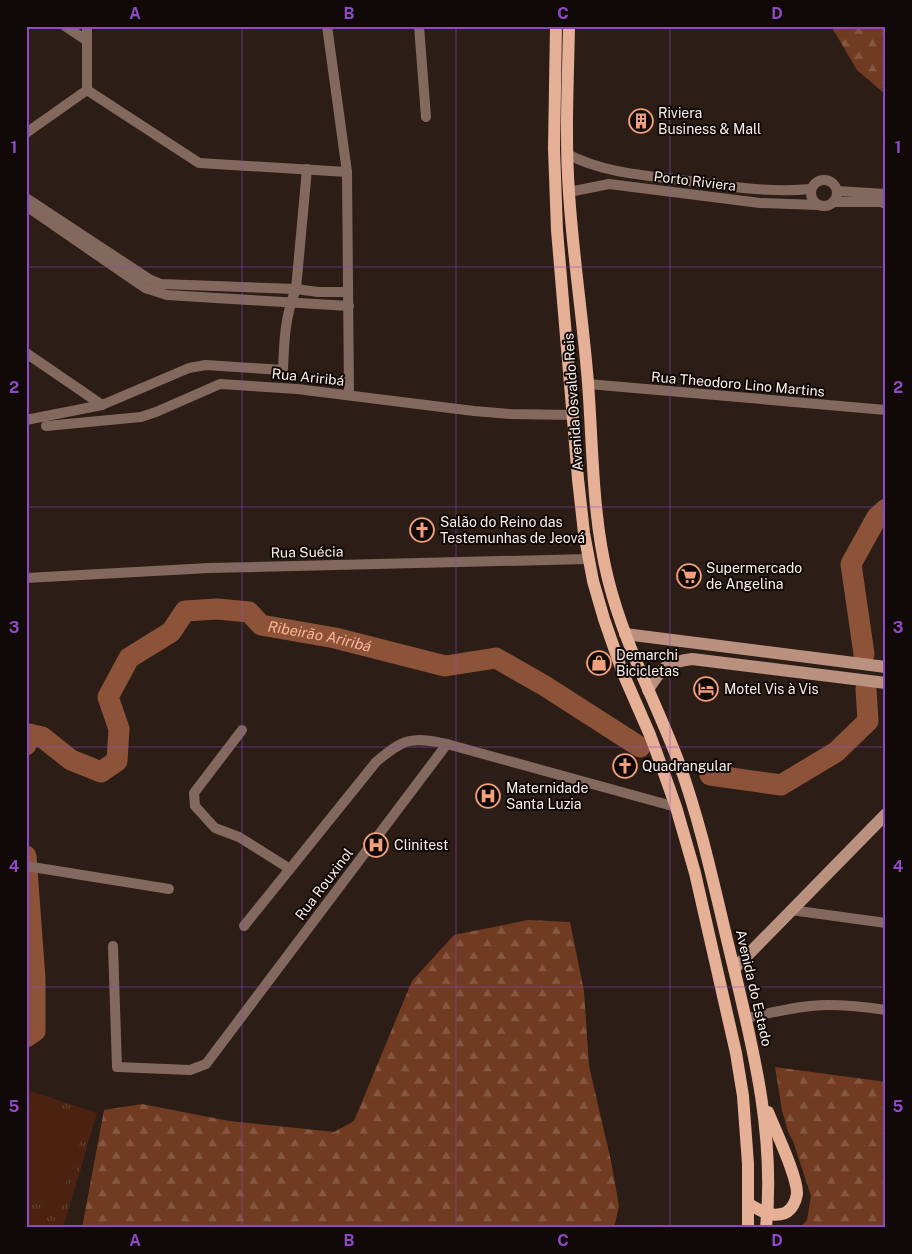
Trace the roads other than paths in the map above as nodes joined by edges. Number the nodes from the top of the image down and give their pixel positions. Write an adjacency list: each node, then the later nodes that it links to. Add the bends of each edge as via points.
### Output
1 (65, 26): 7 (street)
2 (87, 26): 7 (street)
3 (327, 26): 14 (street)
4 (420, 26): 9 (street)
5 (556, 26): 40 (main road, Avenida Osvaldo Reis, via 554,150 557,230)
6 (569, 26): 11 (main road, Avenida Osvaldo Reis)
7 (86, 40): 8 (street)
8 (87, 90): 10 (street); 12 (street, via 199,163)
9 (426, 117)
10 (26, 133)
11 (567, 154): 13 (street, Porto Riviera); 20 (main road, Avenida Osvaldo Reis)
12 (307, 169): 14 (street); 29 (street)
13 (611, 171): 15 (street); 16 (street, Porto Riviera)
14 (347, 172): 30 (street)
15 (608, 184): 20 (street, Porto Riviera); 23 (street, Porto Riviera)
16 (718, 185): 17 (street, Porto Riviera); 23 (street)
17 (740, 188): 18 (street, Porto Riviera); 24 (street)
18 (811, 189): 19 (street, via 826,180); 27 (street, via 813,200)
19 (837, 191): 21 (street); 25 (street)
20 (568, 192): 36 (main road, Avenida Osvaldo Reis)
21 (886, 194)
22 (26, 198): 29 (street, via 161,284)
23 (716, 198): 24 (street, Porto Riviera)
24 (739, 200): 27 (street, Porto Riviera)
25 (833, 202): 26 (street); 27 (street, via 826,206)
26 (886, 204)
27 (818, 205)
28 (26, 206): 31 (street, via 155,292)
29 (296, 289): 30 (street); 31 (street)
30 (348, 292): 33 (street)
31 (290, 302): 32 (street); 34 (street)
32 (305, 304): 33 (street); 34 (street)
33 (348, 306): 37 (street)
34 (284, 330): 38 (street, via 283,370 206,365 189,368)
35 (26, 353): 38 (street)
36 (588, 384): 39 (street, Rua Theodoro Lino Martins); 45 (main road, Avenida Osvaldo Reis, via 600,534 608,578)
37 (349, 395): 40 (street, Rua Ariribá, via 474,411); 42 (street, Rua Ariribá, via 220,384 140,417)
38 (102, 406): 41 (street)
39 (886, 410)
40 (573, 415): 43 (main road, Avenida Osvaldo Reis, via 580,507)
41 (26, 420)
42 (46, 426)
43 (589, 559): 44 (street, Rua Suécia, via 209,568); 56 (main road, Avenida Osvaldo Reis, via 612,645)
44 (26, 578)
45 (625, 634): 46 (main road); 52 (main road, Avenida Osvaldo Reis)
46 (694, 642): 47 (main road); 48 (main road)
47 (801, 656): 49 (main road); 50 (main road)
48 (692, 659): 50 (main road); 52 (main road, via 664,667)
49 (886, 667)
50 (798, 672): 51 (main road)
51 (886, 683)
52 (648, 690): 55 (main road, Avenida Osvaldo Reis)
53 (242, 730): 59 (street, via 194,793 194,806 215,828 239,837)
54 (447, 744): 56 (street); 59 (street, via 423,740 402,742 394,747 376,762); 64 (street, Rua Rouxinol, via 206,1064 190,1070 117,1067)
55 (678, 761): 65 (main road, Avenida do Estado, via 705,846)
56 (676, 807): 69 (main road, via 695,873 736,1053 746,1129)
57 (885, 815): 61 (main road)
58 (30, 866): 60 (street)
59 (290, 869): 63 (street)
60 (169, 888)
61 (791, 910): 62 (street); 65 (main road)
62 (886, 923)
63 (244, 926)
64 (113, 946)
65 (734, 969): 67 (main road, Avenida do Estado)
66 (886, 1010): 67 (street, via 826,1005 798,1007)
67 (746, 1018): 68 (main road, Avenida do Estado)
68 (762, 1098): 70 (main road, Avenida do Estado); 70 (main road, via 795,1181 797,1194 788,1212)
69 (749, 1204): 70 (main road); 71 (main road)
70 (767, 1215): 72 (main road, Avenida do Estado)
71 (748, 1228)
72 (766, 1228)

